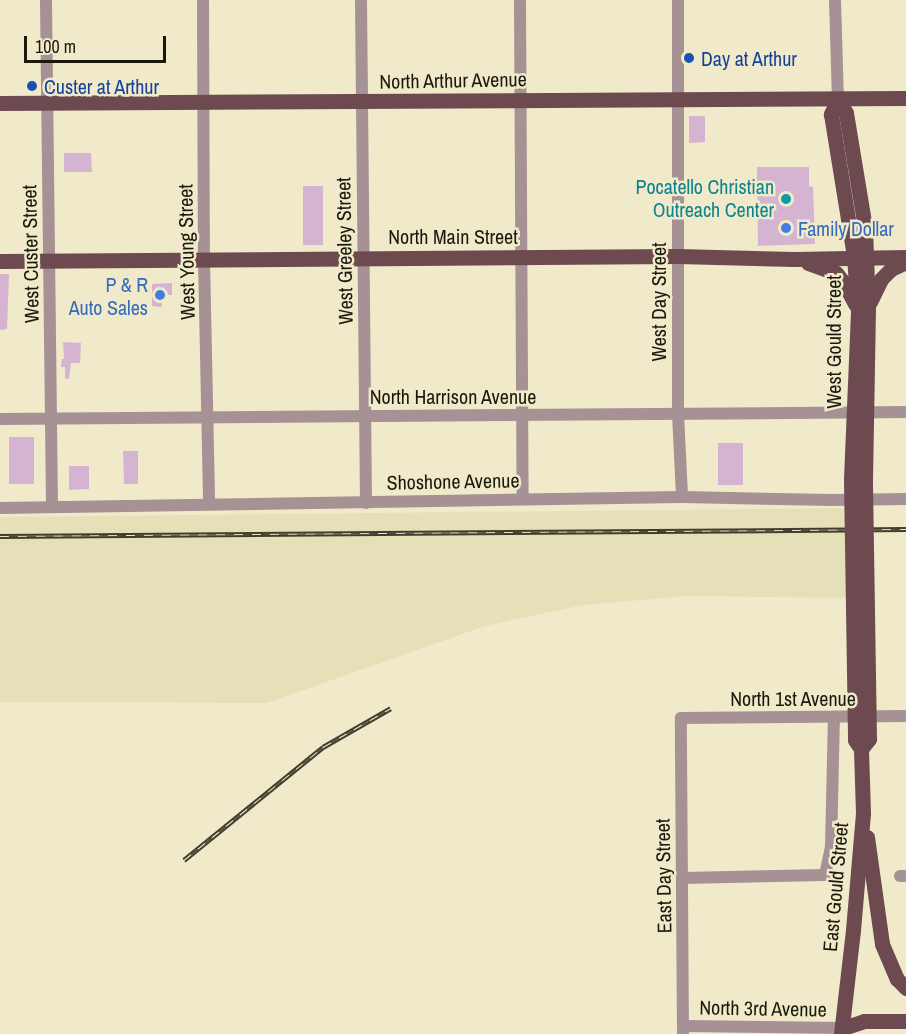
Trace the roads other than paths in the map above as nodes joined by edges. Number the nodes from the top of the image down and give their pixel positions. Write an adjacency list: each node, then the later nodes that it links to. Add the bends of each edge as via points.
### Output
1 (46, 0): 11 (street, West Custer Street)
2 (203, 0): 12 (street, West Young Street)
3 (361, 0): 13 (street, West Greeley Street)
4 (520, 0): 10 (street)
5 (678, 0): 7 (street, West Day Street)
6 (835, 0): 9 (street, West Gould Street)
7 (676, 98): 9 (main road, North Arthur Avenue); 10 (main road, North Arthur Avenue); 15 (street, West Day Street)
8 (906, 98): 9 (main road, North Arthur Avenue)
9 (838, 99): 16 (main road, West Gould Street, via 831,114)
10 (520, 100): 13 (main road, North Arthur Avenue); 17 (street)
11 (48, 102): 12 (main road, North Arthur Avenue); 14 (main road, North Arthur Avenue); 23 (street, West Custer Street)
12 (204, 102): 13 (main road, North Arthur Avenue); 20 (street, West Young Street)
13 (360, 102): 19 (street, West Greeley Street)
14 (0, 104)
15 (678, 256): 17 (main road, North Main Street); 21 (main road, North Main Street); 27 (street, West Day Street)
16 (861, 256): 18 (main road, North Main Street); 21 (main road, North Main Street); 25 (main road, West Gould Street)
17 (523, 257): 19 (main road, North Main Street); 29 (street)
18 (906, 257)
19 (363, 258): 20 (main road, North Main Street); 28 (street, West Greeley Street)
20 (204, 259): 23 (main road, North Main Street); 32 (street, West Young Street)
21 (794, 259): 25 (main road, via 836,273)
22 (0, 261): 23 (main road, North Main Street)
23 (49, 261): 31 (street, West Custer Street)
24 (906, 262): 25 (main road, via 881,279)
25 (863, 310): 33 (main road, West Gould Street, bridge)
26 (906, 412): 27 (street, North Harrison Avenue)
27 (678, 414): 29 (street, North Harrison Avenue); 34 (street, West Day Street)
28 (364, 416): 29 (street, North Harrison Avenue); 32 (street, North Harrison Avenue); 37 (street, West Greeley Street)
29 (521, 416): 35 (street)
30 (0, 419): 31 (street, North Harrison Avenue)
31 (50, 419): 32 (street, North Harrison Avenue); 39 (street, West Custer Street)
32 (207, 419): 38 (street, West Young Street)
33 (858, 480): 44 (main road, East Gould Street, bridge, via 855,740 861,749)
34 (682, 497): 35 (street, Shoshone Avenue); 36 (street, Shoshone Avenue)
35 (523, 499): 37 (street, Shoshone Avenue)
36 (906, 499)
37 (366, 502): 38 (street, Shoshone Avenue)
38 (209, 503): 39 (street, Shoshone Avenue)
39 (52, 507): 40 (street, Shoshone Avenue)
40 (0, 508)
41 (906, 716): 42 (street, North 1st Avenue)
42 (834, 717): 43 (street, North 1st Avenue); 45 (street, via 831,848 825,875)
43 (681, 718): 45 (street, East Day Street)
44 (863, 813): 46 (main road, via 882,944 889,965); 49 (main road, East Gould Street)
45 (682, 879): 48 (street, East Day Street)
46 (906, 988)
47 (906, 1021): 49 (main road, via 864,1022)
48 (683, 1030): 49 (street, North 3rd Avenue)
49 (843, 1032): 50 (main road)
50 (859, 1034)

